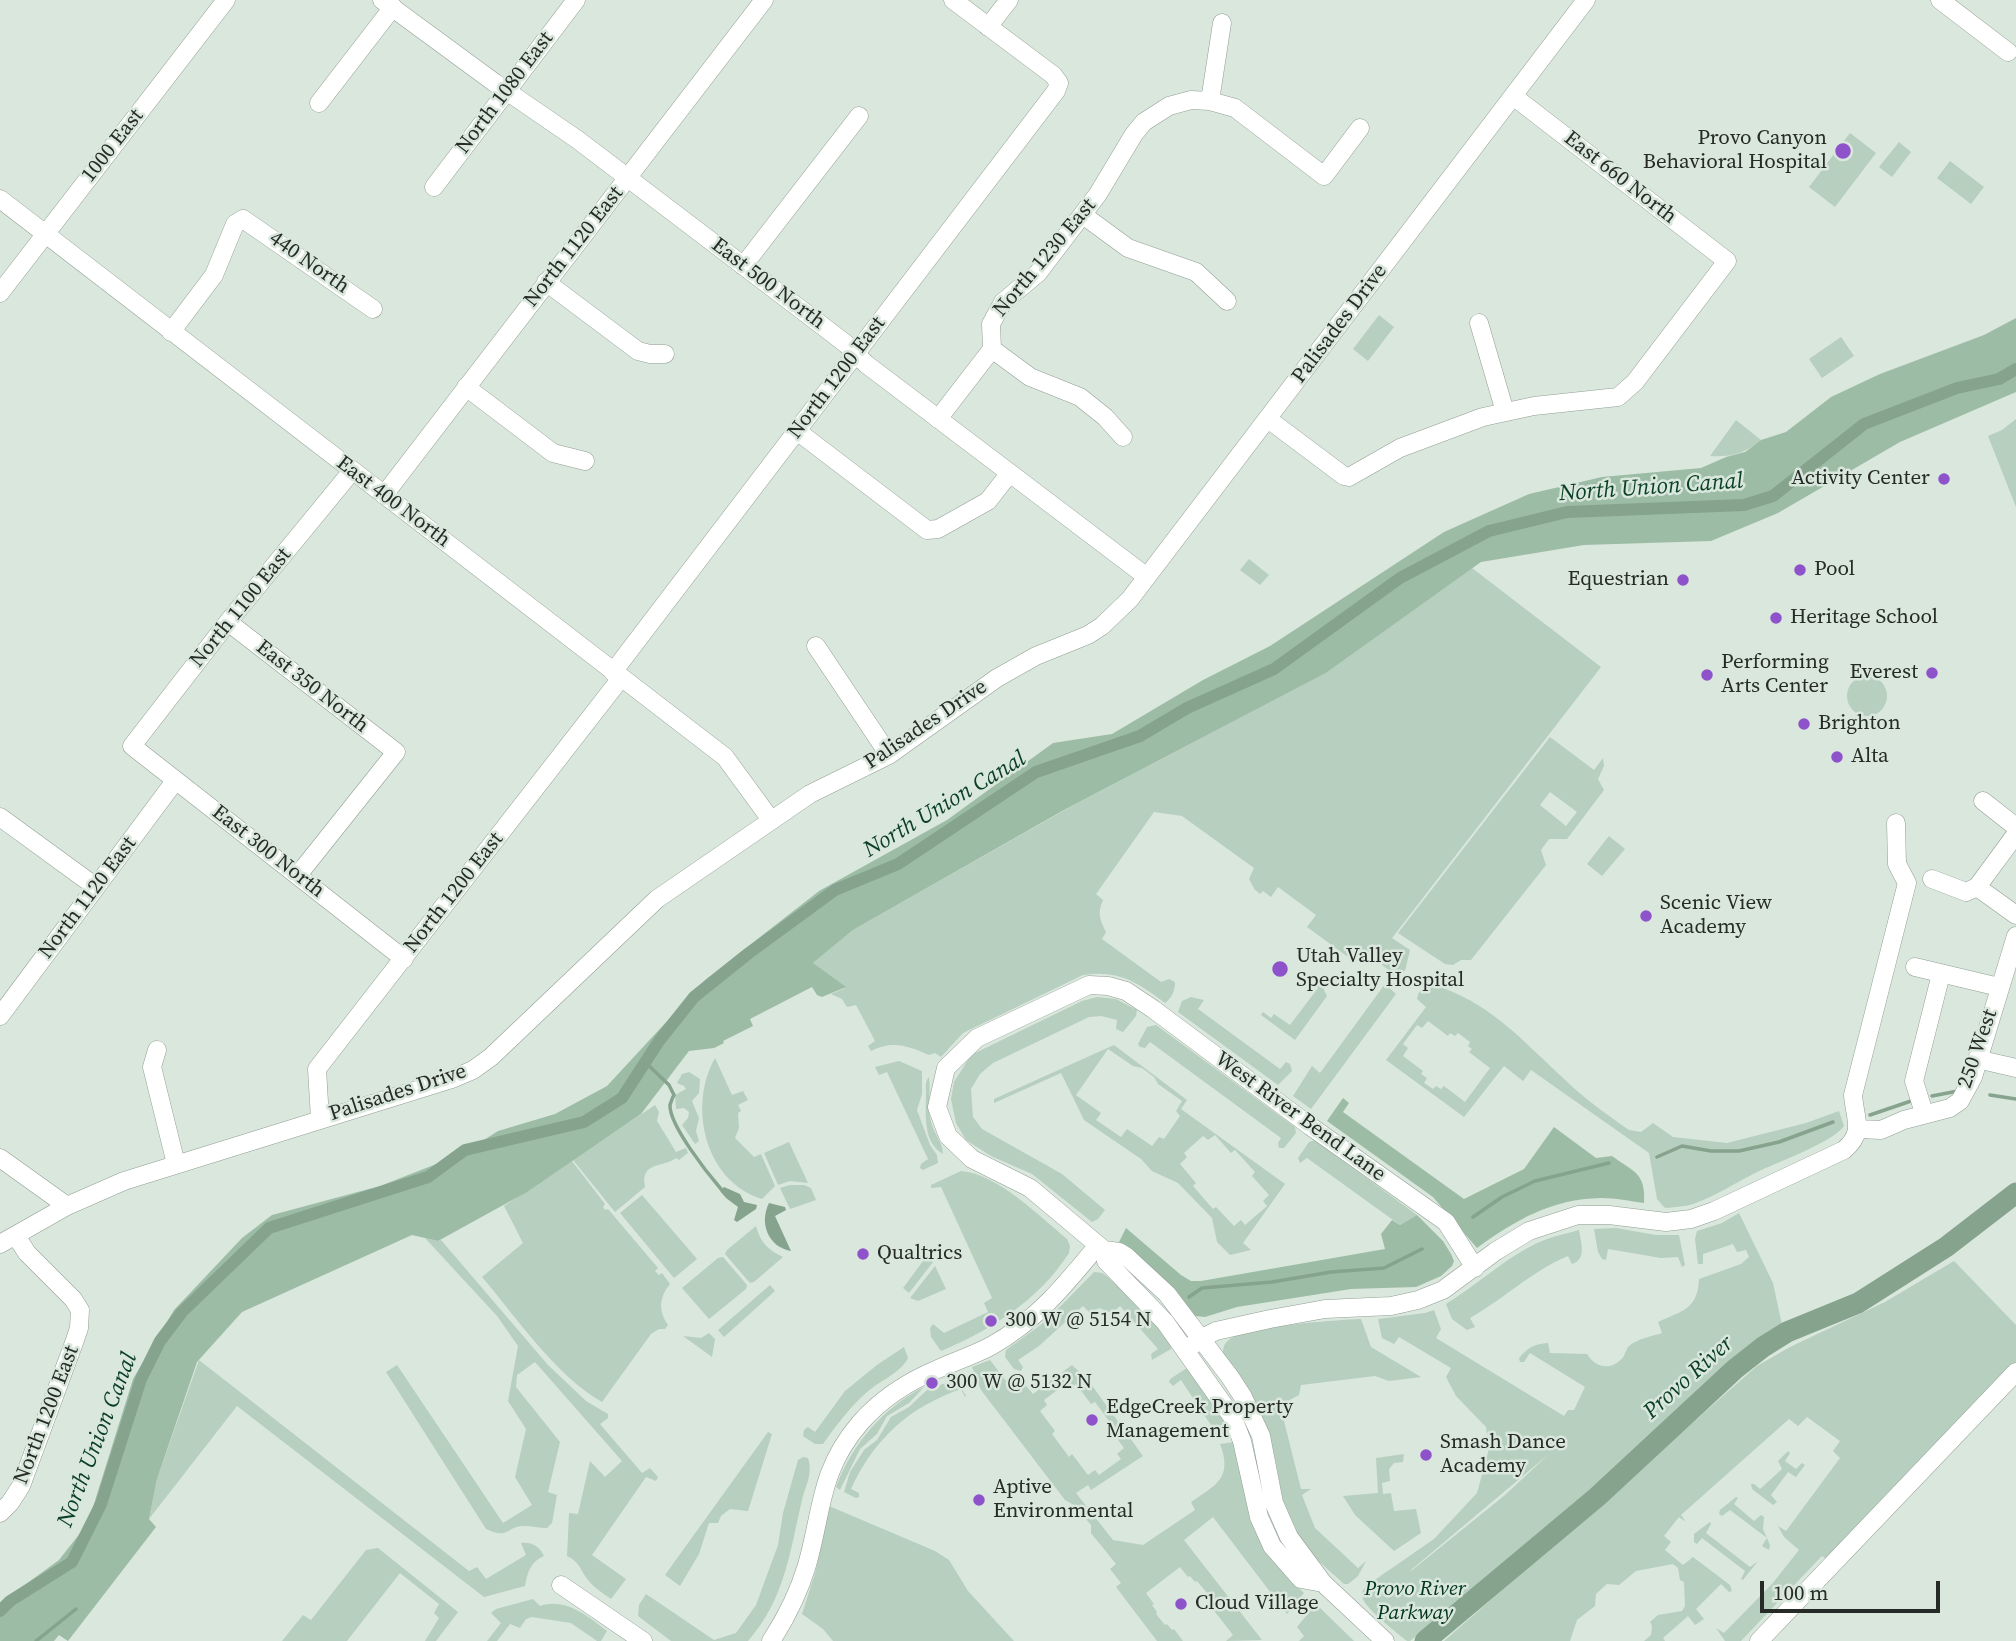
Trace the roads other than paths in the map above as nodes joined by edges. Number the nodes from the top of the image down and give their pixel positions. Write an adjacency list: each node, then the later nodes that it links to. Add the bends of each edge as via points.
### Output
1 (226, 0): 22 (street, 1000 East)
2 (576, 0): 12 (street, North 1080 East)
3 (764, 0): 18 (street, North 1120 East)
4 (953, 0): 10 (street)
5 (1009, 0): 10 (street)
6 (1586, 0): 13 (street, Palisades Drive)
7 (1940, 0): 11 (street)
8 (387, 4): 12 (street, East 500 North); 15 (street)
9 (1222, 23): 14 (street)
10 (988, 27): 32 (street, North 1200 East, via 1053,75 1059,83 1056,91)
11 (2008, 52)
12 (506, 91): 18 (street, East 500 North); 19 (street, North 1080 East)
13 (1513, 96): 34 (street, East 660 North, via 1727,261 1635,382 1618,397); 36 (street, Palisades Drive)
14 (1210, 101): 17 (street, via 1235,108 1324,176); 21 (street, North 1230 East, via 1181,102 1145,120)
15 (319, 103)
16 (859, 116): 23 (street)
17 (1360, 128)
18 (628, 177): 23 (street, East 500 North); 24 (street, North 1120 East)
19 (434, 187)
20 (0, 199): 22 (street, East 400 North)
21 (1083, 215): 26 (street, via 1128,248 1196,272); 30 (street, North 1230 East, via 1038,273 996,311 991,324)
22 (45, 234): 25 (street, 1000 East); 29 (street, East 400 North)
23 (743, 265): 32 (street, East 500 North)
24 (546, 282): 31 (street, via 638,351); 33 (street, North 1120 East)
25 (0, 293)
26 (1227, 302)
27 (373, 309): 29 (street, 440 North, via 243,219 235,224 208,283)
28 (1479, 323): 34 (street)
29 (172, 332): 40 (street, East 400 North)
30 (992, 349): 35 (street, North 1230 East); 38 (street, via 1030,377 1080,397)
31 (665, 354)
32 (855, 354): 35 (street, East 500 North); 37 (street, North 1200 East)
33 (467, 387): 39 (street, via 553,453); 42 (street, North 1120 East)
34 (1505, 412): 36 (street, via 1434,434 1349,477)
35 (938, 419): 41 (street, East 500 North)
36 (1268, 419): 43 (street, Palisades Drive)
37 (797, 431): 41 (street, via 927,530 988,501); 46 (street, North 1200 East)
38 (1123, 437)
39 (585, 461)
40 (352, 471): 42 (street, East 400 North); 44 (street, North 1100 East)
41 (1009, 474): 43 (street, East 500 North)
42 (384, 495): 46 (street, East 400 North)
43 (1147, 577): 48 (street, Palisades Drive, via 1102,626 997,678)
44 (228, 622): 47 (street, North 1100 East); 56 (street, East 350 North, via 396,752)
45 (816, 646): 48 (street)
46 (617, 675): 52 (street, East 400 North, via 725,757); 62 (street, North 1200 East)
47 (132, 746): 49 (street, East 300 North)
48 (889, 755): 52 (street, Palisades Drive, via 810,794)
49 (175, 780): 56 (street, East 300 North); 58 (street, North 1120 East)
50 (1983, 801): 54 (street)
51 (0, 817): 58 (street)
52 (771, 820): 71 (street, Palisades Drive, via 657,899 473,1070)
53 (1896, 823): 72 (street, via 1897,864 1907,883 1853,1095)
54 (2016, 827)
55 (2016, 834): 59 (street)
56 (298, 875): 62 (street, East 300 North)
57 (1933, 879): 59 (street, via 1966,892)
58 (96, 887): 66 (street, North 1120 East)
59 (1977, 887): 60 (street)
60 (2016, 915)
61 (2016, 936): 65 (street, 250 West)
62 (404, 959): 71 (street, North 1200 East, via 317,1069)
63 (1915, 967): 64 (street)
64 (1941, 974): 65 (street); 70 (street, via 1914,1081)
65 (1999, 987): 68 (street, 250 West)
66 (0, 1016)
67 (157, 1049): 74 (street, via 152,1067)
68 (1977, 1059): 69 (street); 70 (street, 250 West, via 1960,1101)
69 (2016, 1068)
70 (1924, 1114): 72 (street, 250 West)
71 (320, 1119): 74 (street, Palisades Drive)
72 (1857, 1134): 79 (street, via 1843,1150 1714,1211 1666,1222 1578,1215 1529,1231)
73 (0, 1158): 75 (street)
74 (176, 1164): 75 (street, Palisades Drive)
75 (67, 1206): 76 (street, Palisades Drive)
76 (16, 1236): 77 (street, Palisades Drive); 83 (street, North 1200 East, via 73,1299 80,1310 79,1328 19,1491)
77 (0, 1244)
78 (1101, 1247): 79 (street, West River Bend Lane, via 1030,1188 972,1159 948,1136 937,1107 946,1068 977,1038 1089,985 1126,991 1446,1223); 80 (street, via 1127,1257 1167,1294); 81 (street, via 1112,1270 1142,1296); 88 (street, via 1050,1302 1010,1335 902,1387 862,1421 827,1479 803,1577)
79 (1475, 1268): 80 (street, via 1443,1290 1418,1300 1270,1319)
80 (1202, 1338): 81 (street); 84 (street, via 1253,1416 1281,1521)
81 (1186, 1350): 84 (street, via 1238,1429 1259,1517 1272,1546 1301,1579)
82 (2016, 1372): 89 (street)
83 (0, 1513)
84 (1323, 1583): 86 (street)
85 (561, 1585): 87 (street)
86 (1384, 1640)
87 (643, 1641)
88 (771, 1641)
89 (1759, 1641)

